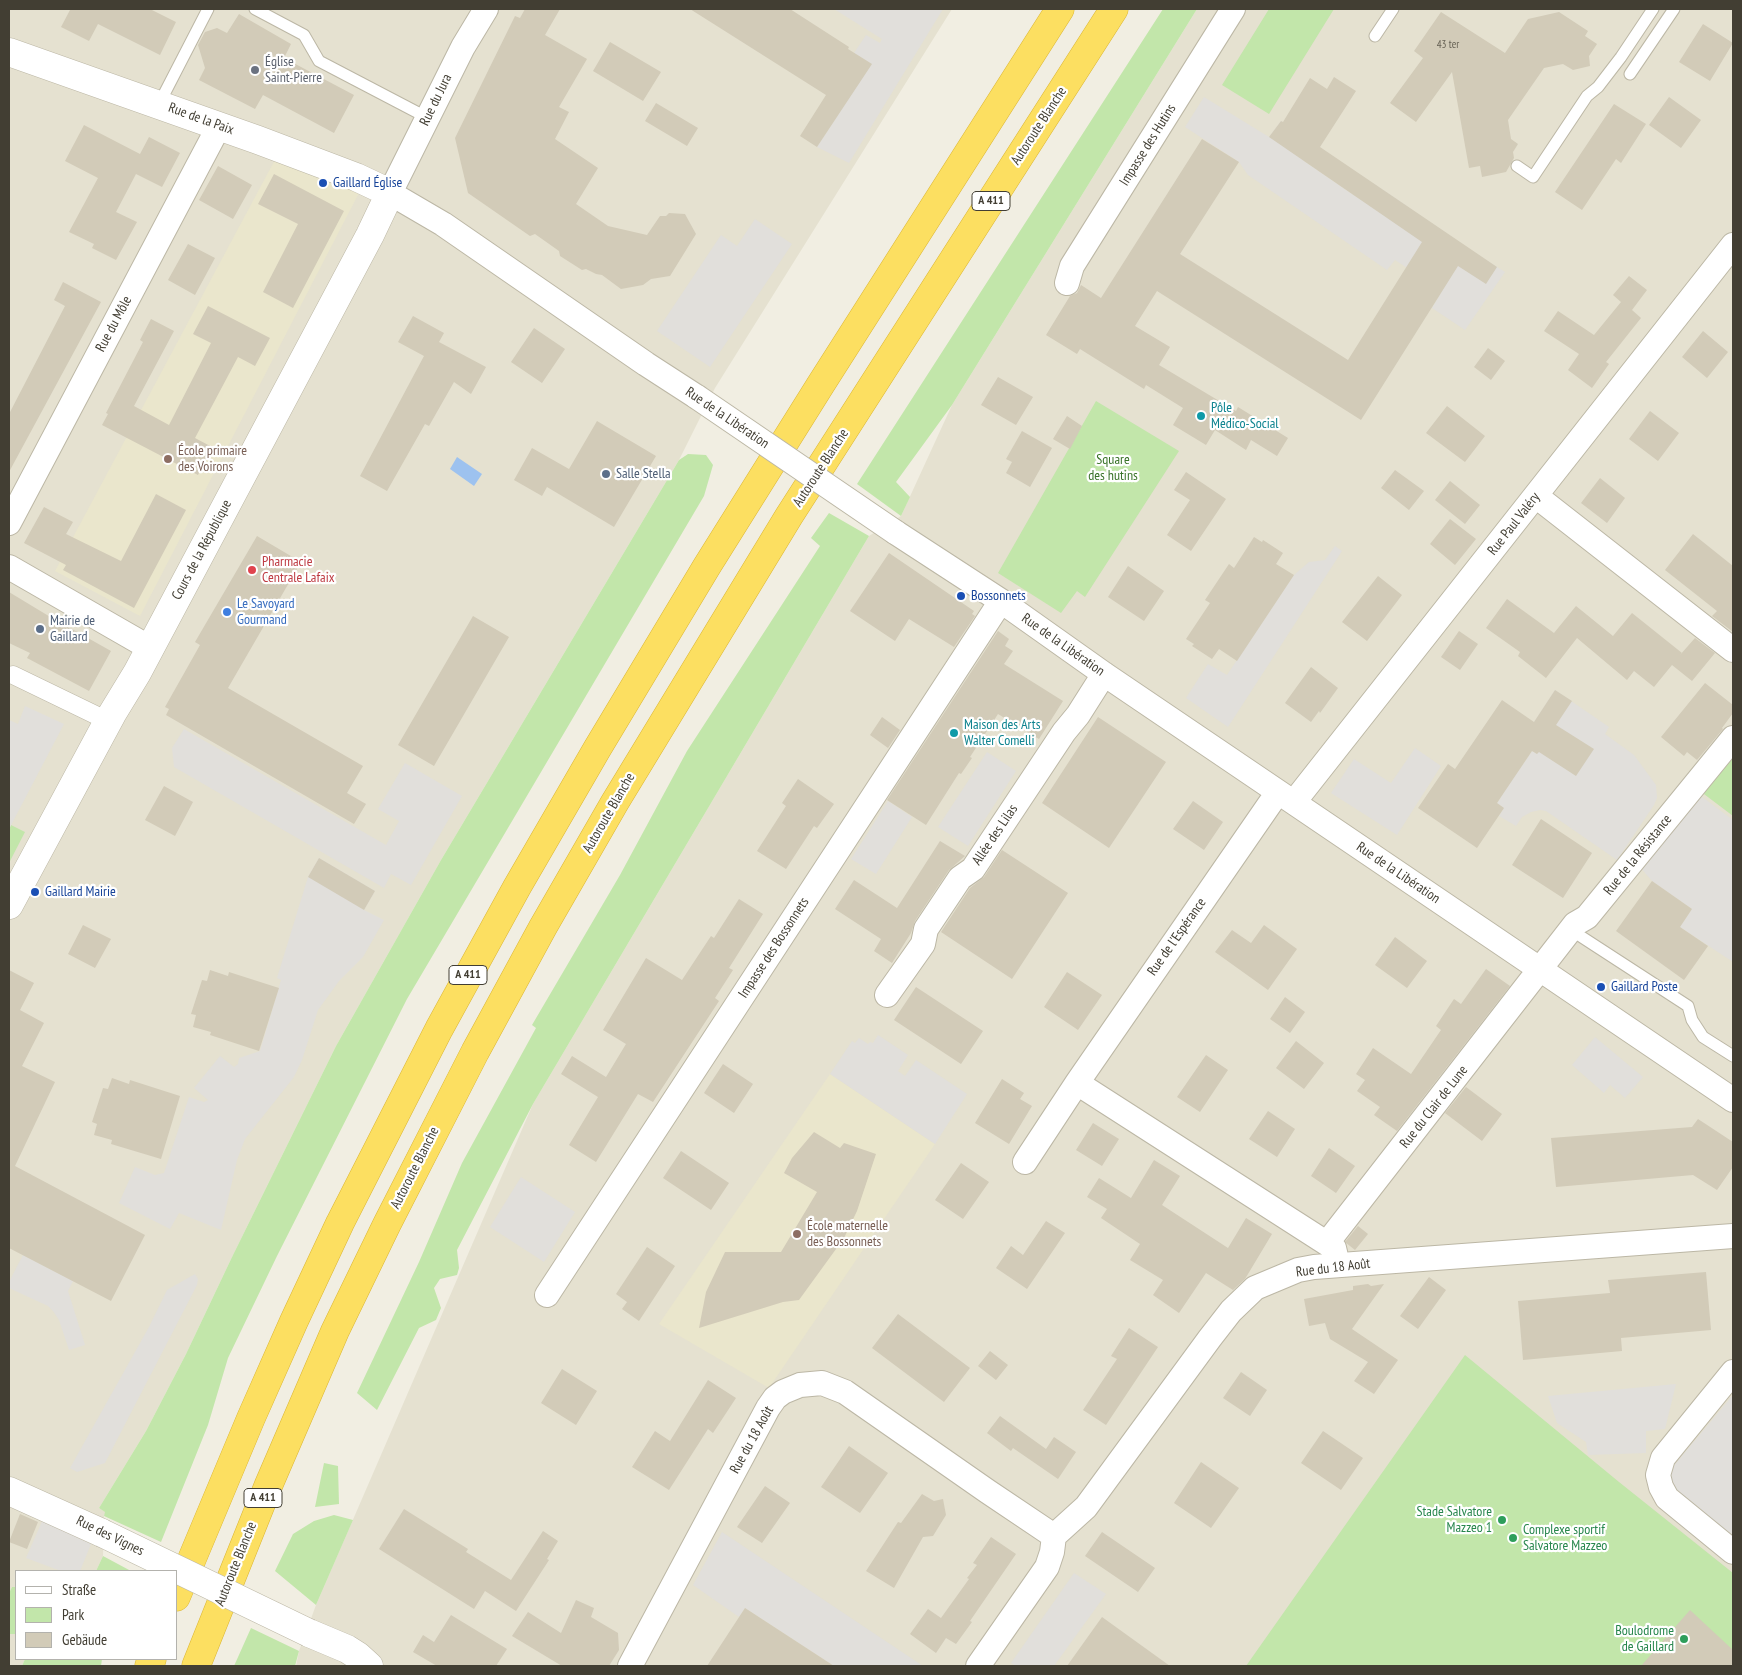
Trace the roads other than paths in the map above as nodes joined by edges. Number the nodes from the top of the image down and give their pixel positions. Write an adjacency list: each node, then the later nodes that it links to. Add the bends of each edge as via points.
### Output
1 (208, 9): 13 (lane)
2 (256, 9): 14 (lane, via 304,35 319,60)
3 (486, 9): 14 (street, Rue du Jura, via 462,47)
4 (1060, 9): 47 (highway, A 411, via 712,558 512,895 389,1125 328,1250 229,1469)
5 (1114, 9): 48 (highway, Autoroute Blanche / A 411, via 790,516 615,802 543,927 475,1052 335,1331)
6 (1233, 9): 19 (street, Impasse des Hutins, via 1072,266)
7 (1393, 9): 10 (lane)
8 (1654, 9): 16 (lane, via 1615,65 1587,96 1533,177)
9 (1674, 9): 12 (lane)
10 (1375, 36)
11 (9, 52): 13 (street, Rue de la Paix)
12 (1630, 74)
13 (159, 104): 15 (street, Rue de la Paix)
14 (428, 118): 17 (street, Rue du Jura)
15 (219, 126): 17 (street, Rue de la Paix); 21 (street, Rue du Môle)
16 (1518, 166)
17 (390, 193): 23 (street, Rue de la Libération, bridge, via 443,224); 24 (street, Cours de la République)
18 (1733, 245): 20 (street, Rue Paul Valéry)
19 (1067, 283)
20 (1536, 496): 25 (street); 30 (street, Rue Paul Valéry)
21 (9, 523)
22 (9, 567): 24 (street)
23 (1001, 601): 26 (street, Rue de la Libération); 42 (street, Impasse des Bossonnets)
24 (150, 648): 28 (street, Cours de la République)
25 (1733, 650)
26 (1104, 674): 30 (street, Rue de la Libération); 34 (street, Allée des Lilas, via 972,869 960,878 926,929 923,944)
27 (13, 675): 28 (street)
28 (108, 722): 31 (street, Cours de la République)
29 (1730, 747): 32 (street, Rue de la Résistance, via 1587,917)
30 (1286, 797): 33 (street, Rue de la Libération); 36 (street, Rue de l'Espérance)
31 (9, 905)
32 (1571, 930): 33 (street, Rue de la Résistance); 35 (lane, via 1688,1006 1703,1037)
33 (1540, 969): 37 (street, Rue de la Libération); 40 (street, Rue du Clair de Lune)
34 (887, 995)
35 (1733, 1056)
36 (1077, 1083): 38 (street, Rue de l'Espérance); 40 (street)
37 (1733, 1100)
38 (1025, 1162)
39 (1733, 1236): 41 (street, Rue du 18 Août)
40 (1327, 1243): 41 (street, via 1334,1248)
41 (1338, 1265): 45 (street, Rue du 18 Août, via 1298,1270 1255,1288 1244,1297 1210,1338 1086,1507)
42 (547, 1295)
43 (1733, 1372): 46 (street, via 1663,1458 1658,1475 1667,1498)
44 (9, 1491): 49 (street, Rue des Vignes, bridge, via 347,1649)
45 (1054, 1536): 50 (street, Rue du 18 Août, via 845,1392 822,1383 800,1386 783,1392 768,1408); 51 (street, via 1047,1567)
46 (1733, 1552)
47 (178, 1592)
48 (196, 1666)
49 (369, 1666)
50 (630, 1666)
51 (978, 1666)

